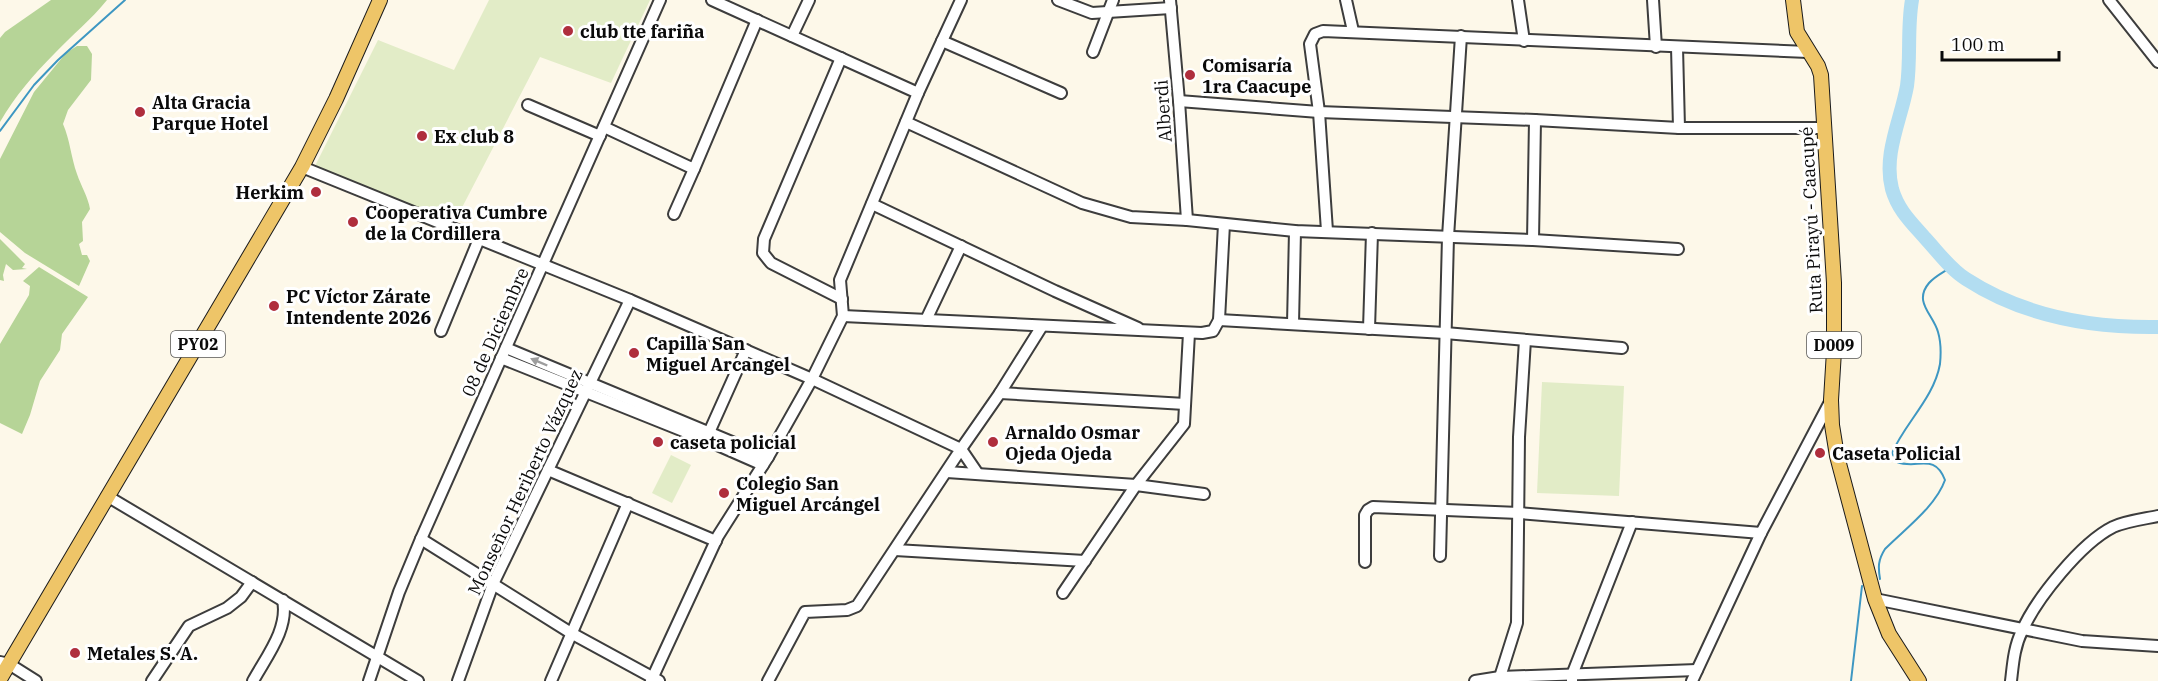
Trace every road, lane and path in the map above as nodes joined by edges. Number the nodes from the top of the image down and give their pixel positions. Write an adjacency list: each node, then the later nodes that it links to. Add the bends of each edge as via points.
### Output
1 (380, 0): 38 (main road, PY02)
2 (660, 0): 37 (street, 08 de Diciembre)
3 (712, 0): 15 (street)
4 (809, 0): 17 (street)
5 (961, 0): 20 (street)
6 (1058, 0): 14 (street, via 1092,13)
7 (1113, 0): 14 (street)
8 (1346, 0): 16 (street)
9 (1518, 0): 19 (street)
10 (1653, 0): 21 (street)
11 (1793, 0): 24 (main road, Ruta Pirayú - Caacupé / D009, via 1797,32)
12 (2109, 0): 26 (street)
13 (1170, 4): 14 (street); 29 (street, Alberdi)
14 (1108, 12): 23 (street)
15 (757, 21): 17 (street); 39 (street)
16 (1353, 31): 18 (street); 31 (street, via 1323,31 1310,44)
17 (792, 36): 25 (street)
18 (1461, 36): 19 (street); 32 (street)
19 (1524, 40): 21 (street)
20 (942, 41): 27 (street); 28 (street)
21 (1656, 46): 22 (street)
22 (1677, 47): 24 (street); 35 (street)
23 (1093, 52)
24 (1808, 52): 36 (main road, Ruta Pirayú - Caacupé / D009, via 1821,75)
25 (841, 58): 27 (street); 53 (street, via 764,239 763,253 771,264)
26 (2158, 62)
27 (918, 93): 34 (street)
28 (1061, 93)
29 (1179, 101): 31 (street); 42 (street, Alberdi)
30 (528, 105): 37 (street)
31 (1319, 112): 32 (street); 45 (street)
32 (1457, 117): 33 (street); 47 (street)
33 (1535, 120): 35 (street); 49 (street)
34 (906, 122): 40 (street); 42 (street, via 1082,203 1131,217)
35 (1679, 128): 36 (street)
36 (1825, 128): 72 (main road, Ruta Pirayú - Caacupé / D009, via 1834,283)
37 (602, 131): 39 (street); 52 (street, 08 de Diciembre)
38 (302, 167): 48 (street); 82 (main road, PY02)
39 (694, 169): 41 (street)
40 (872, 204): 50 (street); 53 (street, via 840,280)
41 (674, 214)
42 (1187, 220): 43 (street)
43 (1224, 224): 44 (street); 57 (street)
44 (1295, 231): 45 (street); 58 (street)
45 (1327, 231): 46 (street)
46 (1372, 233): 47 (street); 60 (street)
47 (1448, 237): 49 (street); 64 (street)
48 (479, 239): 52 (street); 61 (street)
49 (1533, 240): 51 (street)
50 (961, 246): 56 (street); 62 (street)
51 (1678, 249)
52 (542, 265): 54 (street); 68 (street, 08 de Diciembre)
53 (842, 299): 55 (street)
54 (630, 300): 67 (street); 70 (street, Monseñor Heriberto Vázquez)
55 (843, 316): 56 (street); 69 (street)
56 (926, 320): 59 (street)
57 (1219, 320): 58 (street); 63 (street, via 1213,332)
58 (1293, 324): 60 (street)
59 (1041, 326): 62 (street); 71 (street)
60 (1369, 328): 64 (street)
61 (441, 331)
62 (1145, 331): 63 (street)
63 (1189, 333): 73 (street)
64 (1445, 333): 65 (street); 84 (street)
65 (1525, 340): 66 (street); 85 (street)
66 (1622, 348)
67 (746, 350): 69 (street); 74 (street)
68 (503, 353): 70 (street); 89 (street, 08 de Diciembre)
69 (812, 379): 75 (street); 76 (street)
70 (588, 388): 74 (street); 77 (street, Monseñor Heriberto Vázquez)
71 (1000, 393): 73 (street); 75 (street)
72 (1831, 400): 88 (street); 98 (main road, Ruta Pirayú - Caacupé / D009, via 1837,456)
73 (1185, 404): 80 (street, via 1184,424)
74 (707, 436): 76 (street)
75 (962, 449): 78 (street); 79 (street)
76 (766, 461): 90 (street)
77 (548, 470): 83 (street); 96 (street, Monseñor Heriberto Vázquez)
78 (948, 472): 79 (street); 91 (street)
79 (978, 474): 80 (street)
80 (1136, 485): 81 (street); 93 (street)
81 (1204, 494)
82 (107, 496): 95 (street); 104 (main road, PY02)
83 (628, 503): 90 (street); 101 (street)
84 (1441, 509): 85 (street); 92 (street); 94 (street, via 1368,510)
85 (1519, 513): 87 (street); 106 (street, via 1517,623)
86 (2158, 516): 100 (street, via 2113,527 2075,557)
87 (1632, 522): 88 (street); 107 (street)
88 (1761, 533): 105 (street)
89 (421, 539): 96 (street); 103 (street, 08 de Diciembre)
90 (716, 541): 109 (street)
91 (895, 550): 93 (street); 117 (street, via 857,606 805,612)
92 (1440, 556)
93 (1084, 561): 97 (street)
94 (1365, 562)
95 (252, 582): 99 (street); 111 (street, via 227,608 189,626)
96 (493, 584): 101 (street); 115 (street, Monseñor Heriberto Vázquez)
97 (1063, 593)
98 (1875, 599): 100 (street); 120 (main road, Ruta Pirayú - Caacupé / D009, via 1889,634)
99 (283, 600): 103 (street); 112 (street, via 286,613 279,635)
100 (2022, 630): 102 (street, via 2082,641); 121 (street)
101 (571, 633): 109 (street); 116 (street)
102 (2158, 646)
103 (377, 656): 113 (street, 08 de Diciembre); 114 (street)
104 (4, 663): 108 (main road, PY02); 110 (street)
105 (1697, 670): 107 (street); 119 (street)
106 (1500, 677): 107 (street); 118 (street)
107 (1572, 678)
108 (0, 679)
109 (655, 680)
110 (36, 681)
111 (152, 681)
112 (253, 681)
113 (369, 681)
114 (418, 681)
115 (458, 681)
116 (551, 681)
117 (768, 681)
118 (1479, 681)
119 (1692, 681)
120 (1919, 681)
121 (2012, 681)

